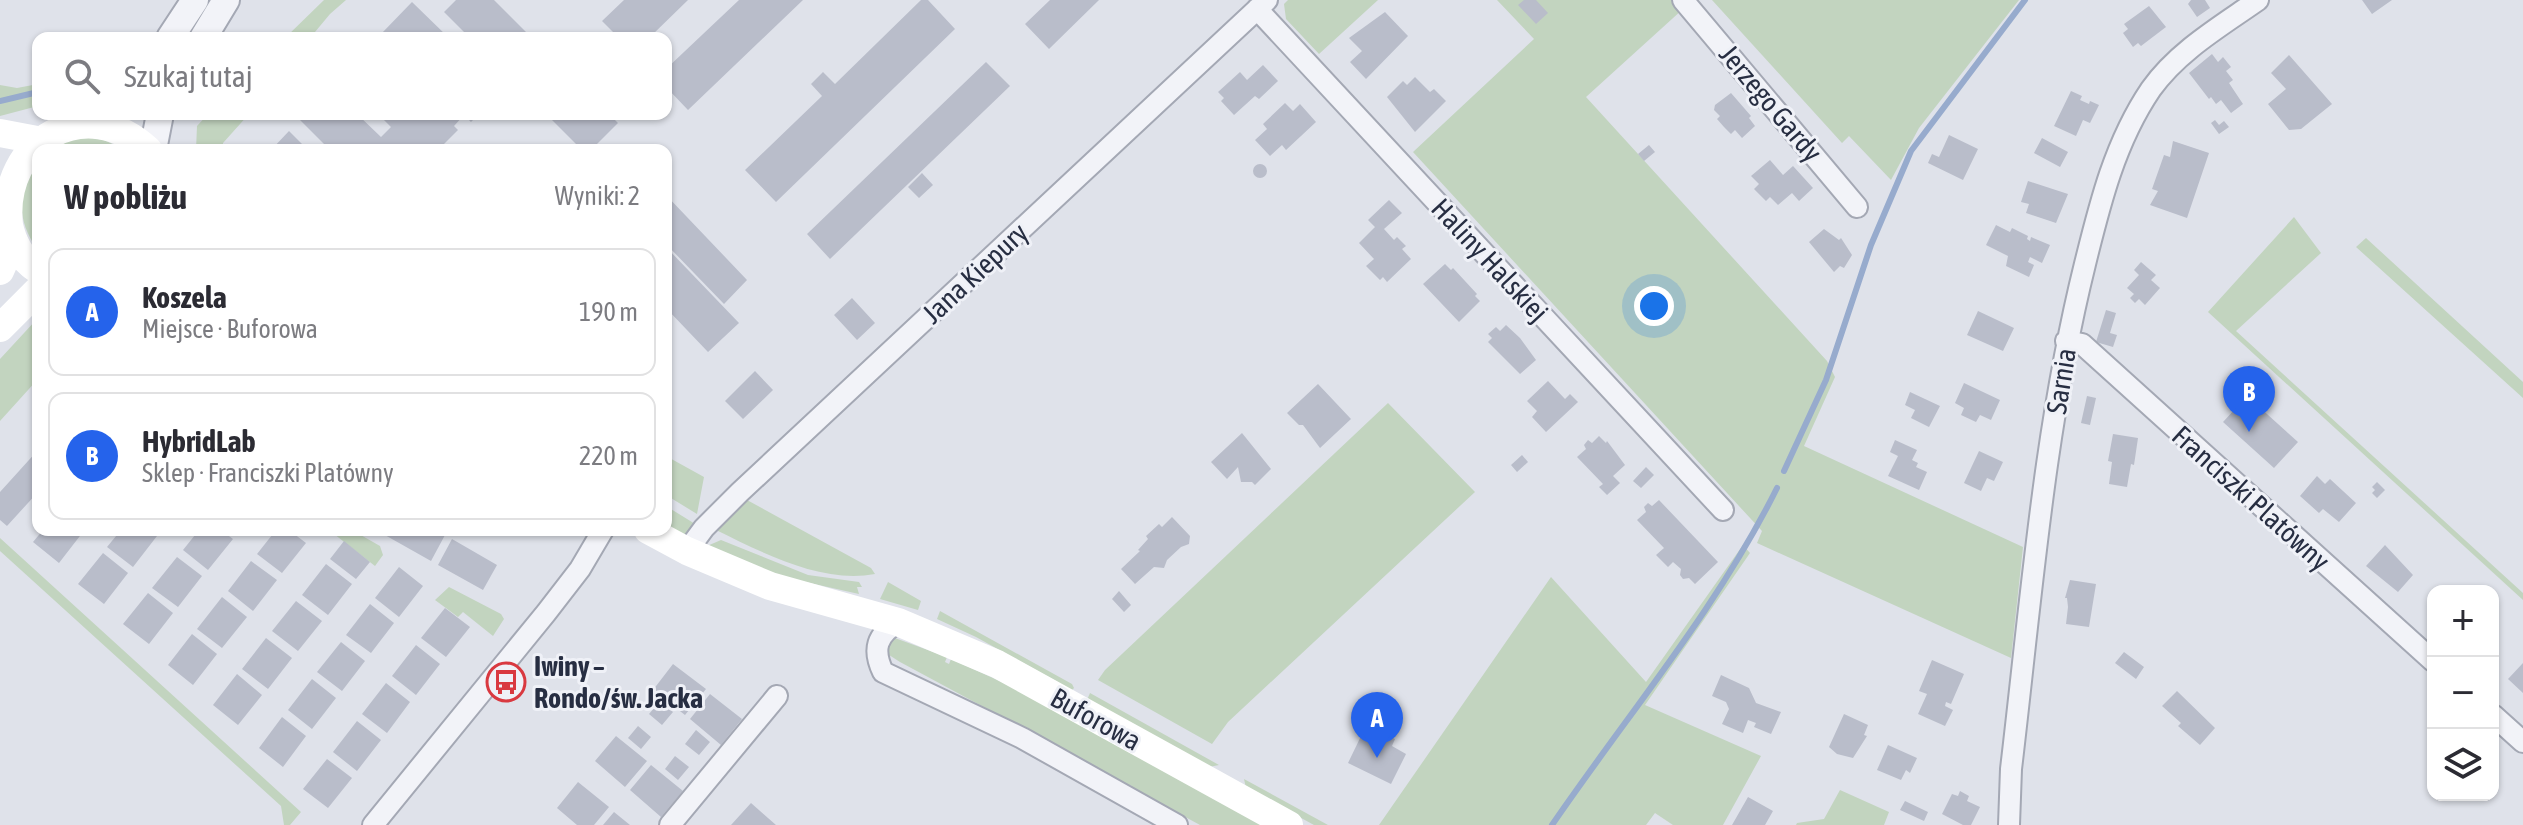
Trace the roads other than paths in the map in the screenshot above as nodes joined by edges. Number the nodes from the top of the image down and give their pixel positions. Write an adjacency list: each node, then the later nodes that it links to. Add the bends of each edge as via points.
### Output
1 (195, 0): 6 (street)
2 (226, 0): 7 (street)
3 (1683, 0): 18 (street, Jerzego Gardy)
4 (2258, 0): 24 (street, Sarnia, via 2178,58 2141,106 2108,176)
5 (1262, 5): 25 (street, Haliny Halskiej); 28 (street, Jana Kiepury, via 740,492)
6 (174, 32)
7 (207, 32)
8 (101, 120): 12 (main road, via 67,126)
9 (108, 120): 14 (main road)
10 (158, 120): 15 (street)
11 (0, 133): 12 (main road)
12 (37, 140): 13 (main road)
13 (33, 144)
14 (141, 144)
15 (152, 144)
16 (32, 145): 17 (main road)
17 (3, 186): 19 (main road)
18 (1857, 207)
19 (13, 242): 20 (main road); 21 (main road)
20 (32, 263)
21 (0, 271)
22 (32, 296): 23 (main road)
23 (0, 328)
24 (2066, 341): 30 (street, Franciszki Platówny, via 2082,344); 38 (street, Sarnia, via 2011,769)
25 (1723, 510)
26 (599, 536): 34 (street, via 580,569)
27 (659, 536): 28 (main road, Buforowa)
28 (687, 551): 29 (main road, Buforowa, via 770,586)
29 (898, 622): 36 (street, Buforowa, via 879,638 876,651 883,672 1022,738); 37 (main road, Buforowa, via 997,664)
30 (2429, 657)
31 (777, 696): 35 (street)
32 (2499, 720): 33 (street)
33 (2523, 742)
34 (373, 825)
35 (670, 825)
36 (1177, 825)
37 (1289, 825)
38 (2009, 825)

